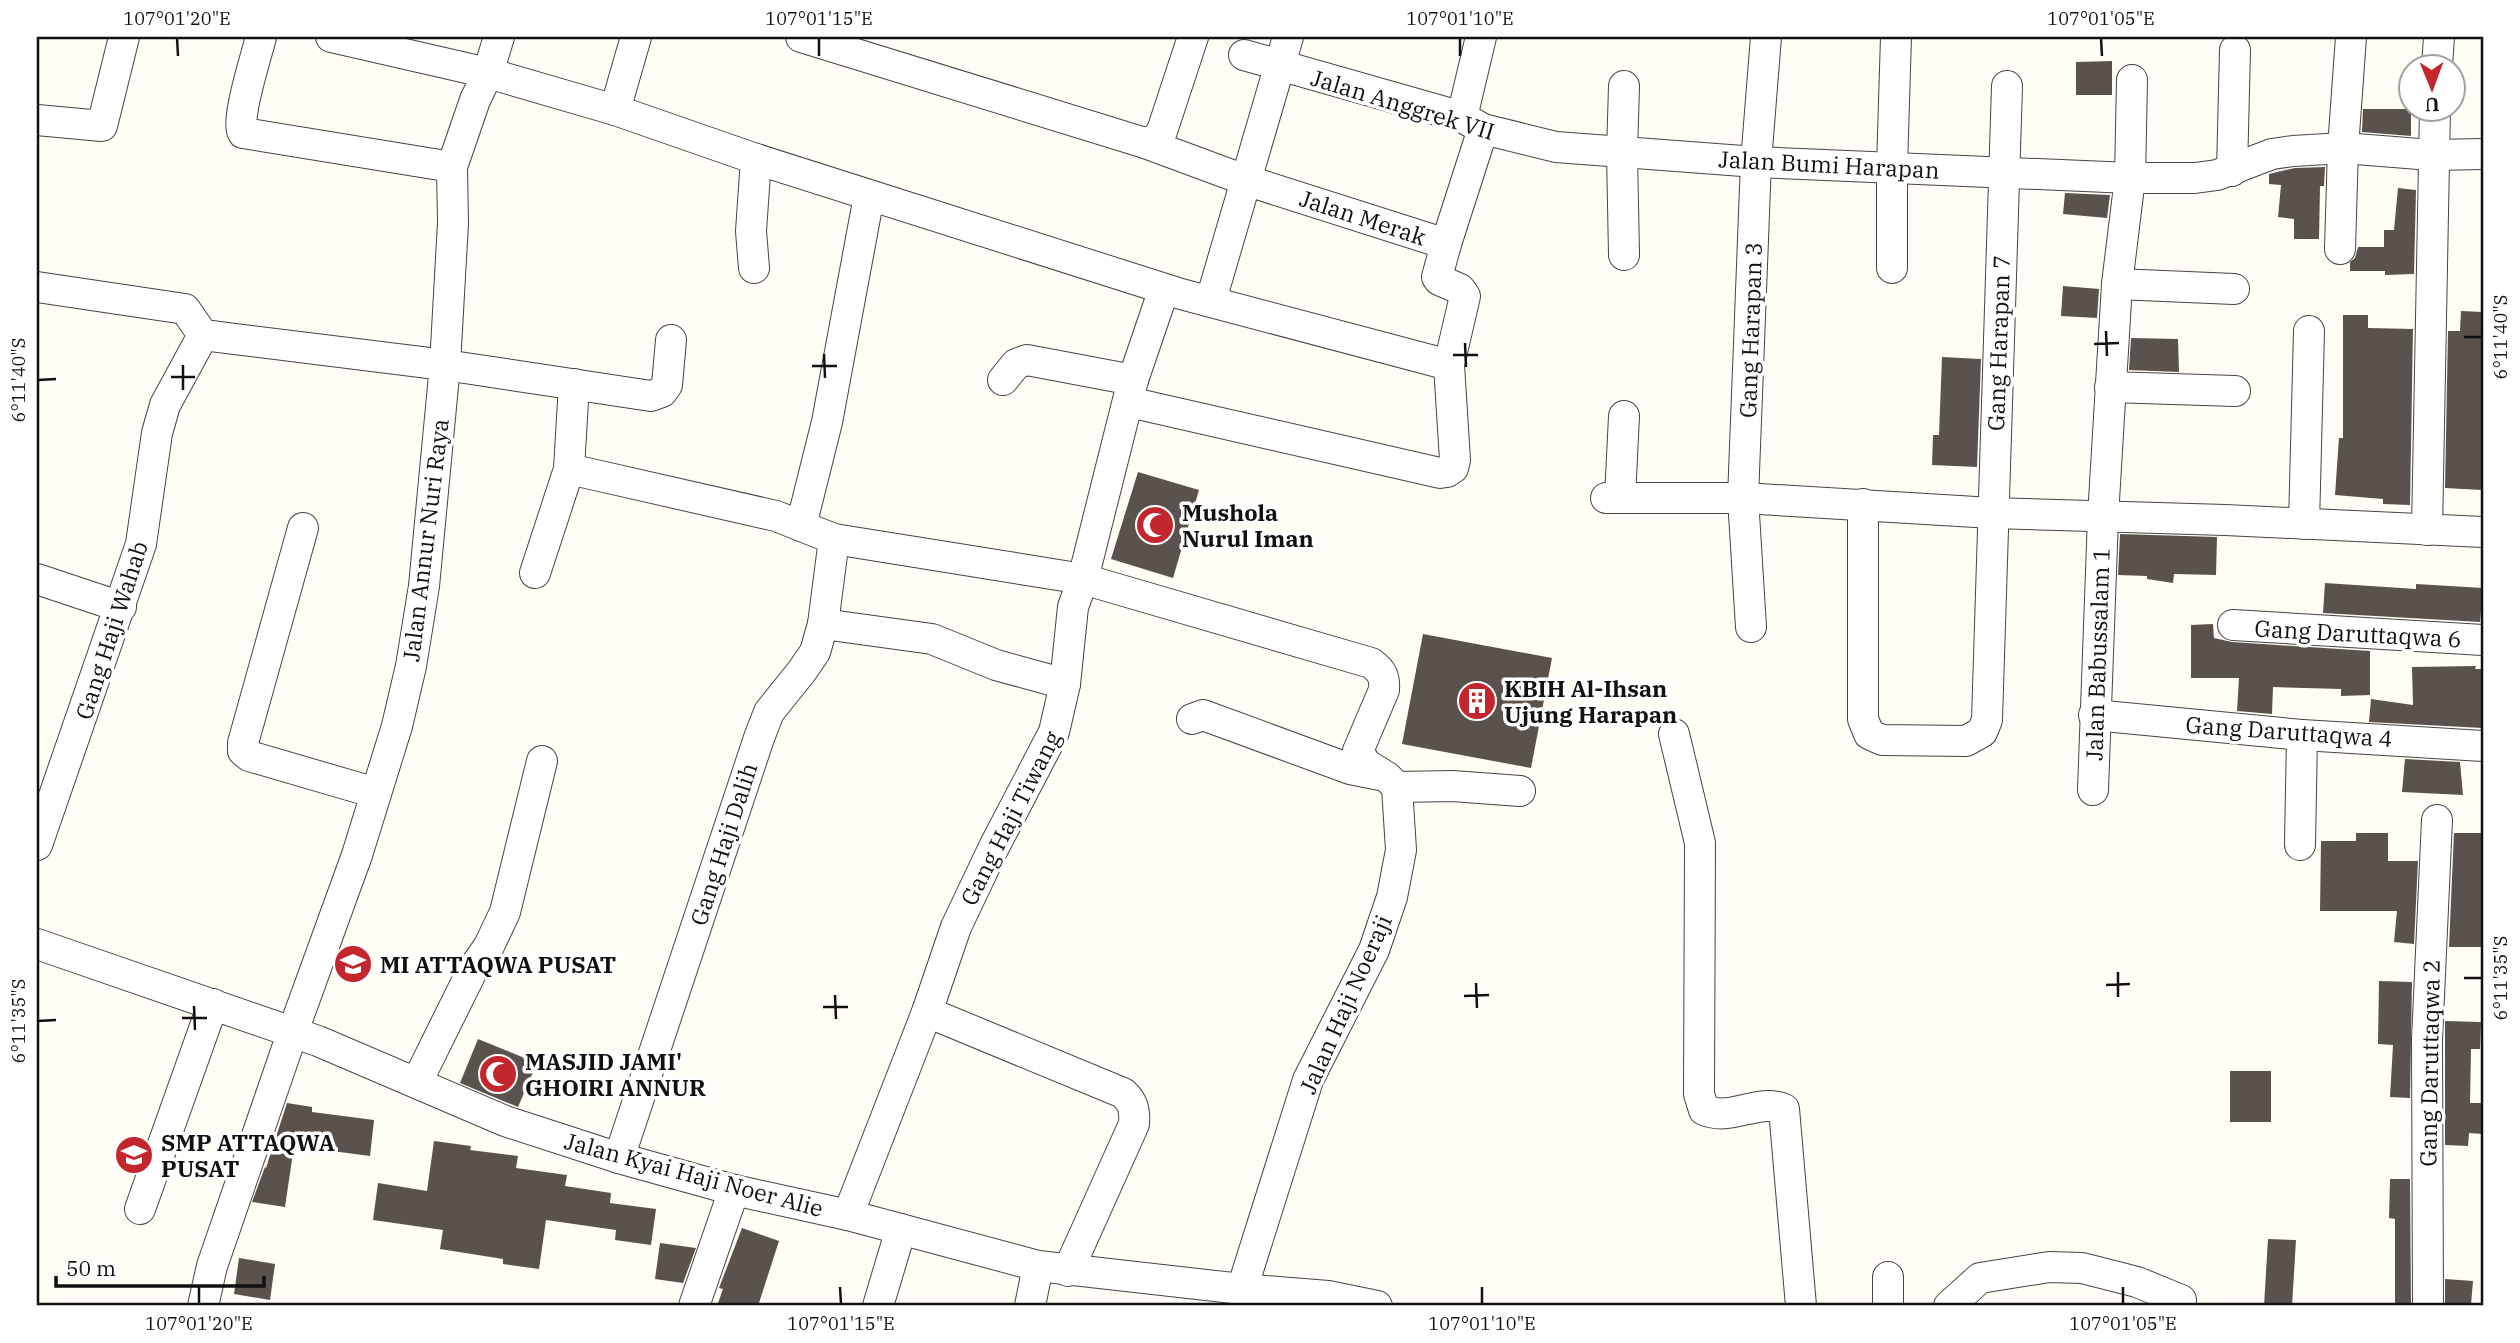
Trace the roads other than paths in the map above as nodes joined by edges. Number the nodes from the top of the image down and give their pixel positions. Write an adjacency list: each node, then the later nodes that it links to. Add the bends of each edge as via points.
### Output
1 (124, 37): 21 (street, via 102,126)
2 (261, 37): 32 (street, via 242,112 243,133)
3 (331, 37): 16 (street)
4 (499, 37): 16 (street, Jalan Annur Nuri Raya)
5 (636, 37): 20 (street)
6 (801, 37): 24 (street, Jalan Merak)
7 (1193, 37): 24 (street, via 1162,131)
8 (1287, 37): 15 (street)
9 (1481, 37): 23 (street, Jalan Merak)
10 (1766, 37): 31 (street, Gang Harapan 3)
11 (1896, 37): 33 (street)
12 (2351, 37): 26 (street)
13 (2235, 50): 34 (street)
14 (1244, 55): 15 (street, Jalan Anggrek VII)
15 (1278, 66): 23 (street, Jalan Anggrek VII); 37 (street)
16 (488, 73): 20 (street); 32 (street, Jalan Annur Nuri Raya)
17 (2132, 79): 36 (street)
18 (1624, 86): 27 (street)
19 (2007, 86): 35 (street, Gang Harapan 7)
20 (615, 110): 30 (street)
21 (37, 120)
22 (2434, 122): 29 (street)
23 (1473, 123): 25 (street, Jalan Anggrek VII); 39 (street, Jalan Merak)
24 (1145, 143): 37 (street, Jalan Merak)
25 (1543, 143): 27 (street, Jalan Bumi Harapan)
26 (2343, 148): 29 (street, Jalan Bumi Harapan); 34 (street, Jalan Bumi Harapan, via 2272,154); 40 (street)
27 (1622, 153): 31 (street, Jalan Bumi Harapan); 41 (street)
28 (2483, 154): 29 (street, Jalan Bumi Harapan)
29 (2432, 155): 68 (street)
30 (756, 159): 38 (street); 42 (street, via 751,232)
31 (1756, 162): 33 (street, Jalan Bumi Harapan); 61 (street, Gang Harapan 3)
32 (452, 167): 52 (street, Jalan Annur Nuri Raya)
33 (1892, 167): 35 (street, Jalan Bumi Harapan); 43 (street)
34 (2232, 170): 36 (street, Jalan Bumi Harapan, via 2194,178)
35 (2005, 172): 36 (street, Jalan Bumi Harapan); 63 (street, Gang Harapan 7)
36 (2130, 178): 44 (street)
37 (1245, 180): 39 (street, Jalan Merak); 48 (street)
38 (869, 196): 46 (street); 66 (street, via 827,422)
39 (1446, 244): 53 (street, via 1438,280 1465,296)
40 (2340, 249)
41 (1624, 254)
42 (754, 268)
43 (1892, 268)
44 (2117, 284): 47 (street); 56 (street)
45 (37, 287): 50 (street, via 185,309)
46 (1164, 289): 48 (street); 57 (street, Gang Haji Tiwang)
47 (2234, 289)
48 (1211, 300): 53 (street)
49 (2309, 331): 65 (street)
50 (203, 335): 52 (street); 74 (street, Gang Haji Wahab, via 165,405 141,544)
51 (671, 340): 55 (street, via 667,385 662,392 651,396)
52 (445, 365): 55 (street); 89 (street, Jalan Annur Nuri Raya, via 422,599 397,726)
53 (1449, 365): 57 (street, via 1455,460 1447,472)
54 (1003, 380): 57 (street, via 1016,364 1027,360)
55 (574, 384): 60 (street)
56 (2110, 387): 58 (street); 64 (street)
57 (1131, 391): 73 (street, Gang Haji Tiwang)
58 (2235, 391)
59 (1624, 416): 61 (street, via 1613,498)
60 (569, 469): 66 (street, via 776,516); 71 (street)
61 (1744, 498): 62 (street); 77 (street, Gang Harapan 3)
62 (1863, 504): 63 (street); 63 (street, Gang Harapan 7, via 1863,719 1869,734 1882,740 1966,741 1982,732 1987,720)
63 (1992, 513): 64 (street)
64 (2103, 517): 65 (street); 80 (street, Jalan Babussalam 1)
65 (2304, 524): 68 (street)
66 (802, 526): 70 (street)
67 (303, 528): 89 (street, via 243,751)
68 (2427, 530): 69 (street)
69 (2483, 533)
70 (834, 539): 73 (street); 75 (street, Gang Haji Dalih)
71 (535, 573)
72 (37, 579): 74 (street)
73 (1083, 579): 79 (street, Gang Haji Tiwang, via 1073,607); 86 (street, via 1371,663 1381,670 1384,690 1358,751 1366,764)
74 (121, 607): 91 (street, Gang Haji Wahab)
75 (823, 624): 79 (street, via 932,639 996,665); 98 (street, Gang Haji Dalih, via 815,652 769,712 758,738)
76 (2233, 625): 78 (street, Gang Daruttaqwa 6)
77 (1751, 627)
78 (2483, 640)
79 (1065, 684): 95 (street, Gang Haji Tiwang, via 1054,732 967,902)
80 (2094, 715): 83 (street, Gang Daruttaqwa 4); 87 (street, Jalan Babussalam 1)
81 (1192, 719): 86 (street, via 1203,715)
82 (1674, 734): 113 (street, via 1700,843 1699,1094 1704,1110 1716,1115 1773,1104 1784,1109)
83 (2302, 735): 84 (street, Gang Daruttaqwa 4); 92 (street)
84 (2483, 746)
85 (542, 761): 97 (street, via 505,912)
86 (1392, 782): 88 (street); 106 (street, Jalan Haji Noeraji, via 1401,850 1392,897 1374,950 1308,1080)
87 (2093, 790)
88 (1520, 791)
89 (376, 793): 96 (street, Jalan Annur Nuri Raya)
90 (2437, 820): 116 (street, Gang Daruttaqwa 2, via 2427,1040)
91 (37, 845)
92 (2300, 845)
93 (37, 944): 94 (street, Jalan Kyai Haji Noer Alie)
94 (213, 1004): 96 (street, Jalan Kyai Haji Noer Alie); 100 (street)
95 (927, 1012): 101 (street, Gang Haji Tiwang); 104 (street, via 1123,1093 1130,1100 1134,1124)
96 (292, 1034): 97 (street, Jalan Kyai Haji Noer Alie); 108 (street, Jalan Annur Nuri Raya, via 212,1266)
97 (417, 1082): 98 (street, Jalan Kyai Haji Noer Alie, via 505,1121)
98 (620, 1158): 99 (street, Jalan Kyai Haji Noer Alie)
99 (734, 1190): 101 (street, Jalan Kyai Haji Noer Alie); 109 (street)
100 (140, 1209)
101 (848, 1215): 102 (street, Jalan Kyai Haji Noer Alie)
102 (901, 1229): 103 (street, Jalan Kyai Haji Noer Alie); 110 (street)
103 (1038, 1266): 104 (street, Jalan Kyai Haji Noer Alie); 111 (street)
104 (1068, 1271): 106 (street, Jalan Kyai Haji Noer Alie)
105 (1888, 1277): 114 (street)
106 (1242, 1289): 112 (street, Jalan Kyai Haji Noer Alie, via 1328,1296)
107 (2181, 1300): 115 (street, via 2137,1282 2082,1268 2049,1267 1980,1278)
108 (203, 1306)
109 (694, 1306)
110 (878, 1306)
111 (1030, 1306)
112 (1377, 1306)
113 (1801, 1306)
114 (1888, 1306)
115 (1949, 1306)
116 (2428, 1306)

